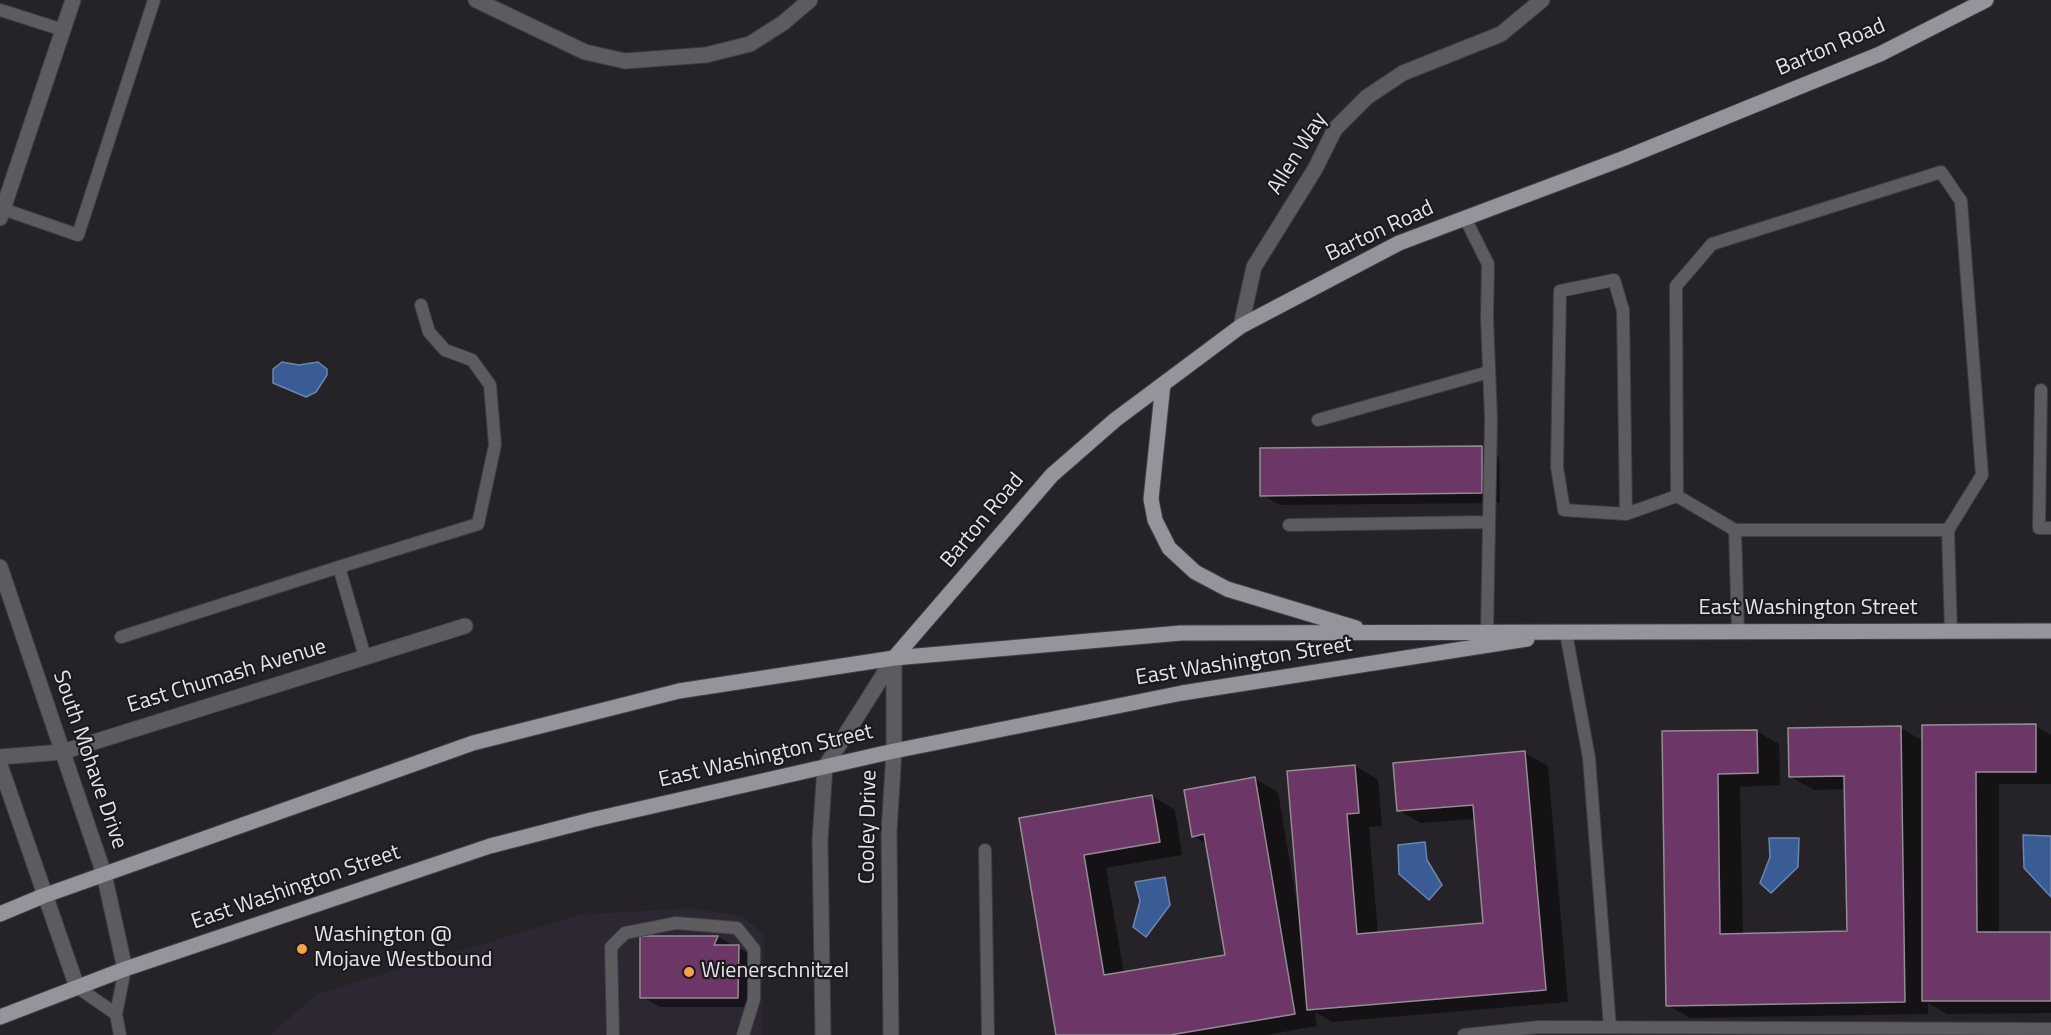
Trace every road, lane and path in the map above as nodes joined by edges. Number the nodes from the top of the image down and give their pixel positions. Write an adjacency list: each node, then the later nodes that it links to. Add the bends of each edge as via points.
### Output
1 (73, 0): 8 (street)
2 (154, 0): 9 (lane, via 78,235)
3 (476, 0): 4 (street, via 585,51 625,61 706,55 750,44)
4 (810, 0)
5 (1542, 0): 12 (street, Allen Way, via 1501,34 1403,73 1367,96 1335,129 1316,169 1254,267)
6 (1986, 0): 10 (main road, Barton Road, via 1880,54)
7 (0, 10): 8 (lane)
8 (63, 30): 9 (street)
9 (1, 212)
10 (1465, 218): 12 (main road, Barton Road, via 1399,243); 13 (lane, via 1488,264)
11 (421, 305): 25 (lane, via 429,332 445,350 472,360 490,386 495,445 478,524)
12 (1241, 326): 14 (main road, Barton Road)
13 (1489, 372): 16 (lane); 19 (lane)
14 (1162, 384): 31 (main road, via 1151,499 1155,520 1169,548 1196,572 1227,589); 35 (main road, Barton Road, via 1052,475)
15 (2041, 390): 21 (lane, via 2039,528)
16 (1318, 420)
17 (1677, 495): 18 (lane); 22 (lane); 23 (lane, via 1676,286 1712,244 1941,172 1961,201 1982,476)
18 (1626, 514): 18 (lane, via 1564,510 1557,467 1560,291 1614,280 1623,310)
19 (1487, 522): 20 (lane); 27 (lane)
20 (1289, 525)
21 (2051, 528)
22 (1735, 530): 23 (lane); 29 (lane)
23 (1948, 530): 30 (lane)
24 (0, 567): 37 (street, South Mohave Drive)
25 (339, 567): 33 (lane); 34 (lane)
26 (465, 626): 34 (street, East Chumash Avenue)
27 (1486, 631): 31 (main road, East Washington Street); 32 (main road, East Washington Street)
28 (2051, 631): 30 (main road, East Washington Street)
29 (1738, 632): 30 (main road, East Washington Street); 32 (main road, East Washington Street)
30 (1951, 632)
31 (1372, 633): 35 (main road, East Washington Street, via 1181,633)
32 (1566, 633): 36 (main road, East Washington Street, via 1182,693); 49 (lane, via 1589,758)
33 (121, 637)
34 (365, 657): 37 (street, East Chumash Avenue)
35 (894, 658): 36 (street, Cooley Drive); 40 (street, Cooley Drive); 42 (main road, East Washington Street, via 679,691 473,743)
36 (894, 751): 40 (main road, East Washington Street); 55 (street, Cooley Drive, via 890,832)
37 (62, 753): 38 (street, East Chumash Avenue); 42 (street, South Mohave Drive)
38 (0, 757)
39 (0, 765): 43 (street)
40 (825, 767): 45 (main road, East Washington Street, via 490,846); 54 (street, Cooley Drive, via 820,840)
41 (985, 850): 56 (lane)
42 (104, 874): 43 (main road, East Washington Street); 45 (street, South Mohave Drive)
43 (43, 896): 44 (main road, East Washington Street); 46 (street)
44 (0, 914)
45 (126, 969): 46 (main road, East Washington Street); 47 (lane)
46 (77, 987): 47 (lane); 48 (main road, East Washington Street)
47 (116, 1014): 51 (lane)
48 (0, 1017)
49 (1610, 1027): 50 (lane); 57 (lane, via 1539,1027)
50 (2051, 1029)
51 (120, 1035)
52 (614, 1035): 53 (lane, via 611,947 625,933 676,923 737,928 754,949 754,999)
53 (743, 1035)
54 (823, 1035)
55 (891, 1035)
56 (988, 1035)
57 (1464, 1035)

